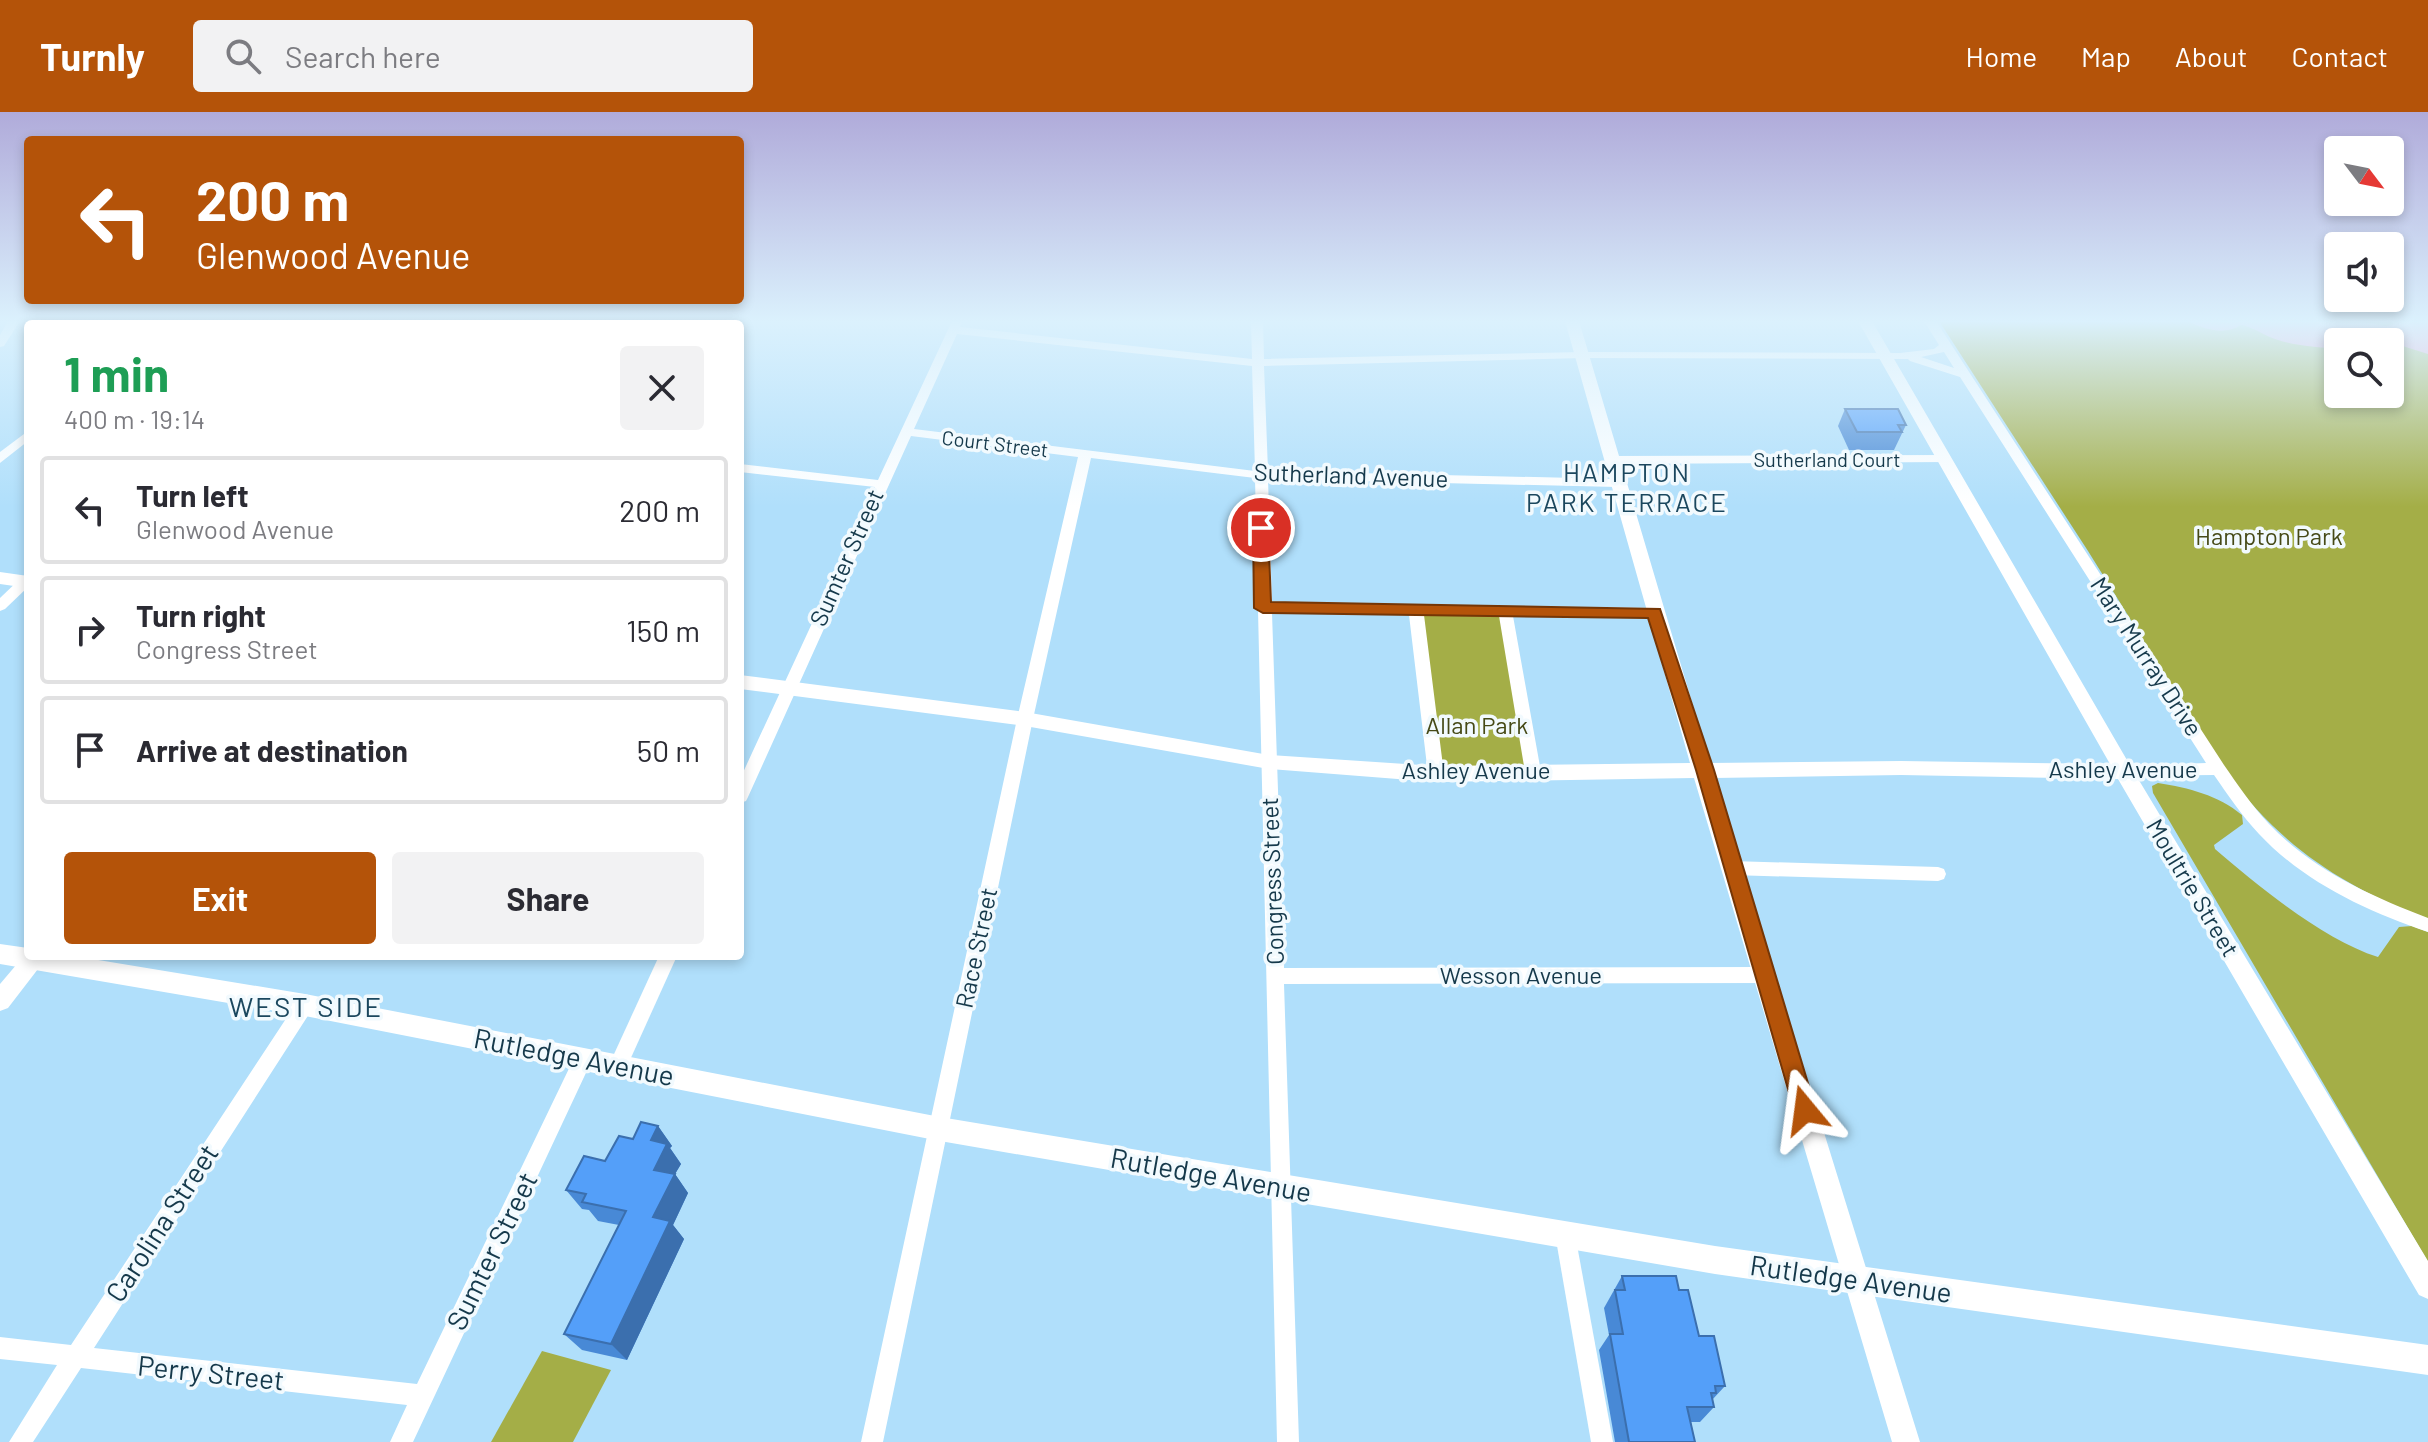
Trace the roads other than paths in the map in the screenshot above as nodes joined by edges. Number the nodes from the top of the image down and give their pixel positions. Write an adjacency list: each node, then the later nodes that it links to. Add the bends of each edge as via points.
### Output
1 (928, 383): 6 (street, Sumter Street)
2 (1257, 383): 13 (street, Congress Street)
3 (1590, 383): 11 (street)
4 (1908, 383): 10 (street, Moultrie Street)
5 (1968, 383): 28 (street, Mary Murray Drive)
6 (905, 432): 8 (street, Court Street); 15 (street, Sumter Street)
7 (24, 438): 9 (street)
8 (1085, 455): 13 (street, Sutherland Avenue); 26 (street, Race Street)
9 (0, 459)
10 (1946, 459): 11 (street, Sutherland Court); 31 (street, Moultrie Street)
11 (1611, 460): 14 (street)
12 (744, 468): 15 (street)
13 (1259, 475): 14 (street, Sutherland Avenue); 20 (street, Congress Street)
14 (1618, 483): 23 (street)
15 (881, 484): 25 (street, Sumter Street)
16 (0, 578): 17 (street)
17 (24, 581)
18 (24, 584): 19 (street)
19 (0, 606)
20 (1263, 608): 21 (street); 27 (street, Congress Street)
21 (1416, 610): 22 (street); 32 (street)
22 (1505, 611): 23 (street); 30 (street)
23 (1654, 613): 29 (street)
24 (744, 683): 25 (street, Ashley Avenue)
25 (788, 689): 26 (street, Ashley Avenue); 33 (street, Sumter Street)
26 (1025, 719): 27 (street, Ashley Avenue); 48 (street, Race Street)
27 (1269, 762): 32 (street, Ashley Avenue); 43 (street, Congress Street)
28 (2218, 769): 31 (street, Ashley Avenue); 36 (street, Mary Murray Drive, via 2264,829 2301,862 2350,893)
29 (1705, 770): 30 (street, Ashley Avenue); 31 (street, Ashley Avenue); 34 (street)
30 (1533, 772): 32 (street, Ashley Avenue)
31 (2124, 772): 52 (street, Moultrie Street)
32 (1436, 774)
33 (744, 788)
34 (1731, 868): 35 (street); 42 (street)
35 (1938, 874)
36 (2428, 925)
37 (0, 954): 38 (main road, Rutledge Avenue)
38 (24, 957)
39 (33, 960): 44 (street)
40 (46, 960): 45 (main road, Rutledge Avenue)
41 (666, 960): 47 (street)
42 (1765, 975): 43 (street, Wesson Avenue); 51 (street)
43 (1277, 976): 49 (street, Congress Street)
44 (0, 1001)
45 (305, 1005): 46 (main road, Rutledge Avenue); 54 (street, Carolina Street)
46 (583, 1060): 47 (main road, Rutledge Avenue); 56 (street, Sumter Street)
47 (618, 1065): 48 (main road, Rutledge Avenue)
48 (940, 1129): 49 (main road, Rutledge Avenue); 59 (street, Race Street)
49 (1280, 1187): 50 (main road, Rutledge Avenue); 60 (street, Congress Street)
50 (1565, 1234): 51 (main road, Rutledge Avenue); 61 (street)
51 (1857, 1280): 55 (main road, Rutledge Avenue); 62 (street)
52 (2428, 1286)
53 (0, 1348): 54 (street, Perry Street)
54 (73, 1358): 56 (street, Perry Street); 57 (street, Carolina Street)
55 (2428, 1360)
56 (422, 1396): 58 (street, Sumter Street)
57 (20, 1442)
58 (401, 1442)
59 (872, 1442)
60 (1288, 1442)
61 (1602, 1442)
62 (1906, 1442)

